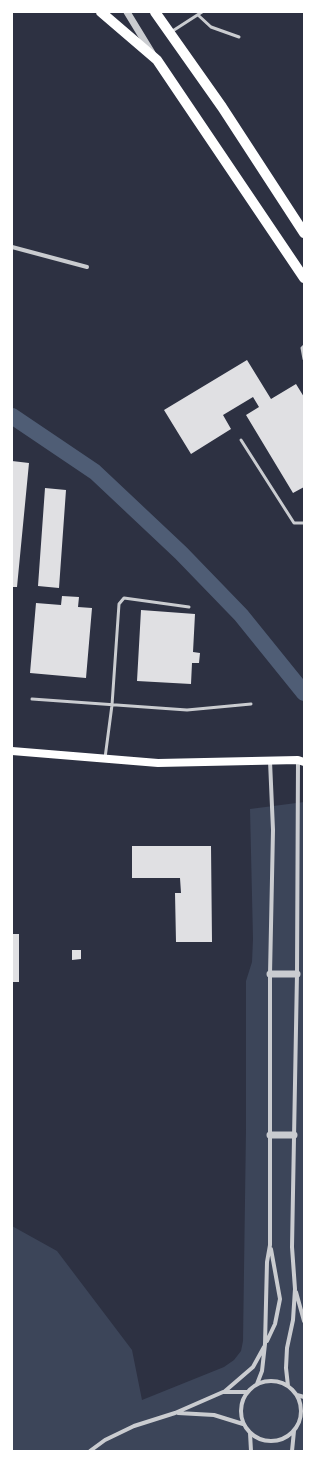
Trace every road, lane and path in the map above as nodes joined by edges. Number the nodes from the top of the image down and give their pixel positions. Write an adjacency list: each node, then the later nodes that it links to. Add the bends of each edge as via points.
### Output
1 (101, 12): 8 (main road)
2 (127, 12): 8 (street)
3 (155, 12): 6 (main road)
4 (202, 12): 5 (lane)
5 (198, 15): 6 (lane); 7 (lane, via 211,27)
6 (170, 33): 9 (main road, via 222,107)
7 (238, 37)
8 (157, 60): 12 (main road)
9 (304, 233)
10 (12, 247): 11 (street)
11 (87, 267)
12 (304, 278)
13 (304, 346): 14 (lane)
14 (304, 359)
15 (241, 440): 16 (lane, via 294,523)
16 (304, 523)
17 (189, 607): 20 (lane, via 124,598 119,604)
18 (32, 699): 20 (lane)
19 (251, 704): 20 (lane, via 187,710)
20 (112, 705): 22 (lane)
21 (12, 752): 22 (main road)
22 (105, 758): 24 (main road, via 158,763)
23 (302, 759): 24 (main road); 26 (street)
24 (270, 762): 25 (street, via 273,830)
25 (270, 974): 26 (street); 27 (street)
26 (297, 974): 28 (street)
27 (270, 1135): 28 (street); 29 (street)
28 (294, 1135): 30 (street)
29 (270, 1245): 32 (street); 32 (street, via 280,1299 275,1324)
30 (294, 1289): 31 (street); 34 (street, via 293,1320 287,1348)
31 (304, 1321)
32 (265, 1344): 33 (street, via 262,1371); 35 (street, via 253,1367)
33 (257, 1384): 34 (street, via 273,1381); 36 (street)
34 (288, 1386): 37 (street)
35 (223, 1392): 36 (street); 39 (street)
36 (247, 1392): 40 (street, via 240,1408)
37 (297, 1395): 38 (street); 41 (street, via 301,1414)
38 (304, 1396)
39 (175, 1413): 40 (street, via 214,1415); 43 (street, via 134,1426 105,1440)
40 (243, 1424): 42 (street)
41 (294, 1431): 42 (street, via 286,1437 272,1441 258,1439); 45 (street)
42 (250, 1433): 44 (street)
43 (90, 1451)
44 (251, 1451)
45 (292, 1451)

